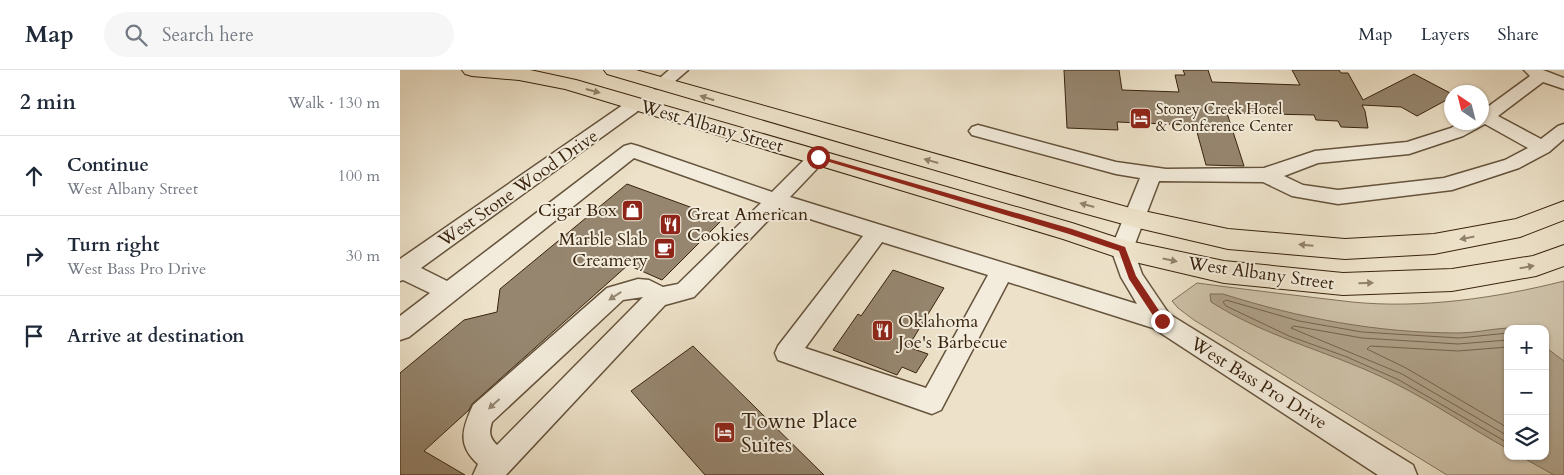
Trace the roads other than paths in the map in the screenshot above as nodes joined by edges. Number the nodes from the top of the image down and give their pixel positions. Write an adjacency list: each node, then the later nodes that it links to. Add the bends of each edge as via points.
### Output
1 (472, 70): 7 (main road, West Albany Street, one-way to 7, via 550,80)
2 (614, 70): 5 (main road, West Albany Street)
3 (680, 70): 5 (street)
4 (1537, 73): 6 (street); 8 (street)
5 (661, 84): 7 (main road); 19 (main road, West Albany Street, one-way to 5)
6 (1564, 84)
7 (636, 104): 14 (main road, West Albany Street); 23 (street, West Stone Wood Drive)
8 (1489, 113)
9 (1489, 124): 13 (street)
10 (1461, 130): 16 (street, via 1409,148 1315,157)
11 (1564, 130): 13 (street)
12 (978, 132): 15 (street, via 1116,168)
13 (1542, 148): 16 (street, via 1512,164 1445,185 1338,197 1299,191)
14 (818, 157): 17 (street); 21 (main road, West Albany Street)
15 (1152, 174): 16 (street); 19 (street)
16 (1266, 175)
17 (775, 200): 20 (street); 25 (street, via 631,150); 26 (street, via 686,291)
18 (1564, 210): 19 (main road, West Albany Street, one-way to 19, via 1520,228 1434,244 1345,248 1228,239)
19 (1134, 218): 21 (street)
20 (878, 232): 24 (street); 24 (street, via 786,353 932,402)
21 (1122, 249): 22 (main road, West Albany Street, one-way to 22, via 1224,272 1343,284 1452,280 1536,266); 27 (street, West Bass Pro Drive, via 1132,277)
22 (1564, 255)
23 (401, 270): 25 (street)
24 (1002, 271): 27 (street)
25 (449, 292): 28 (street)
26 (659, 296): 29 (street); 29 (street, one-way to 29, via 652,289 643,287 615,294 482,414 476,439)
27 (1162, 321): 30 (street, West Bass Pro Drive)
28 (400, 330)
29 (493, 469)
30 (1403, 475)

